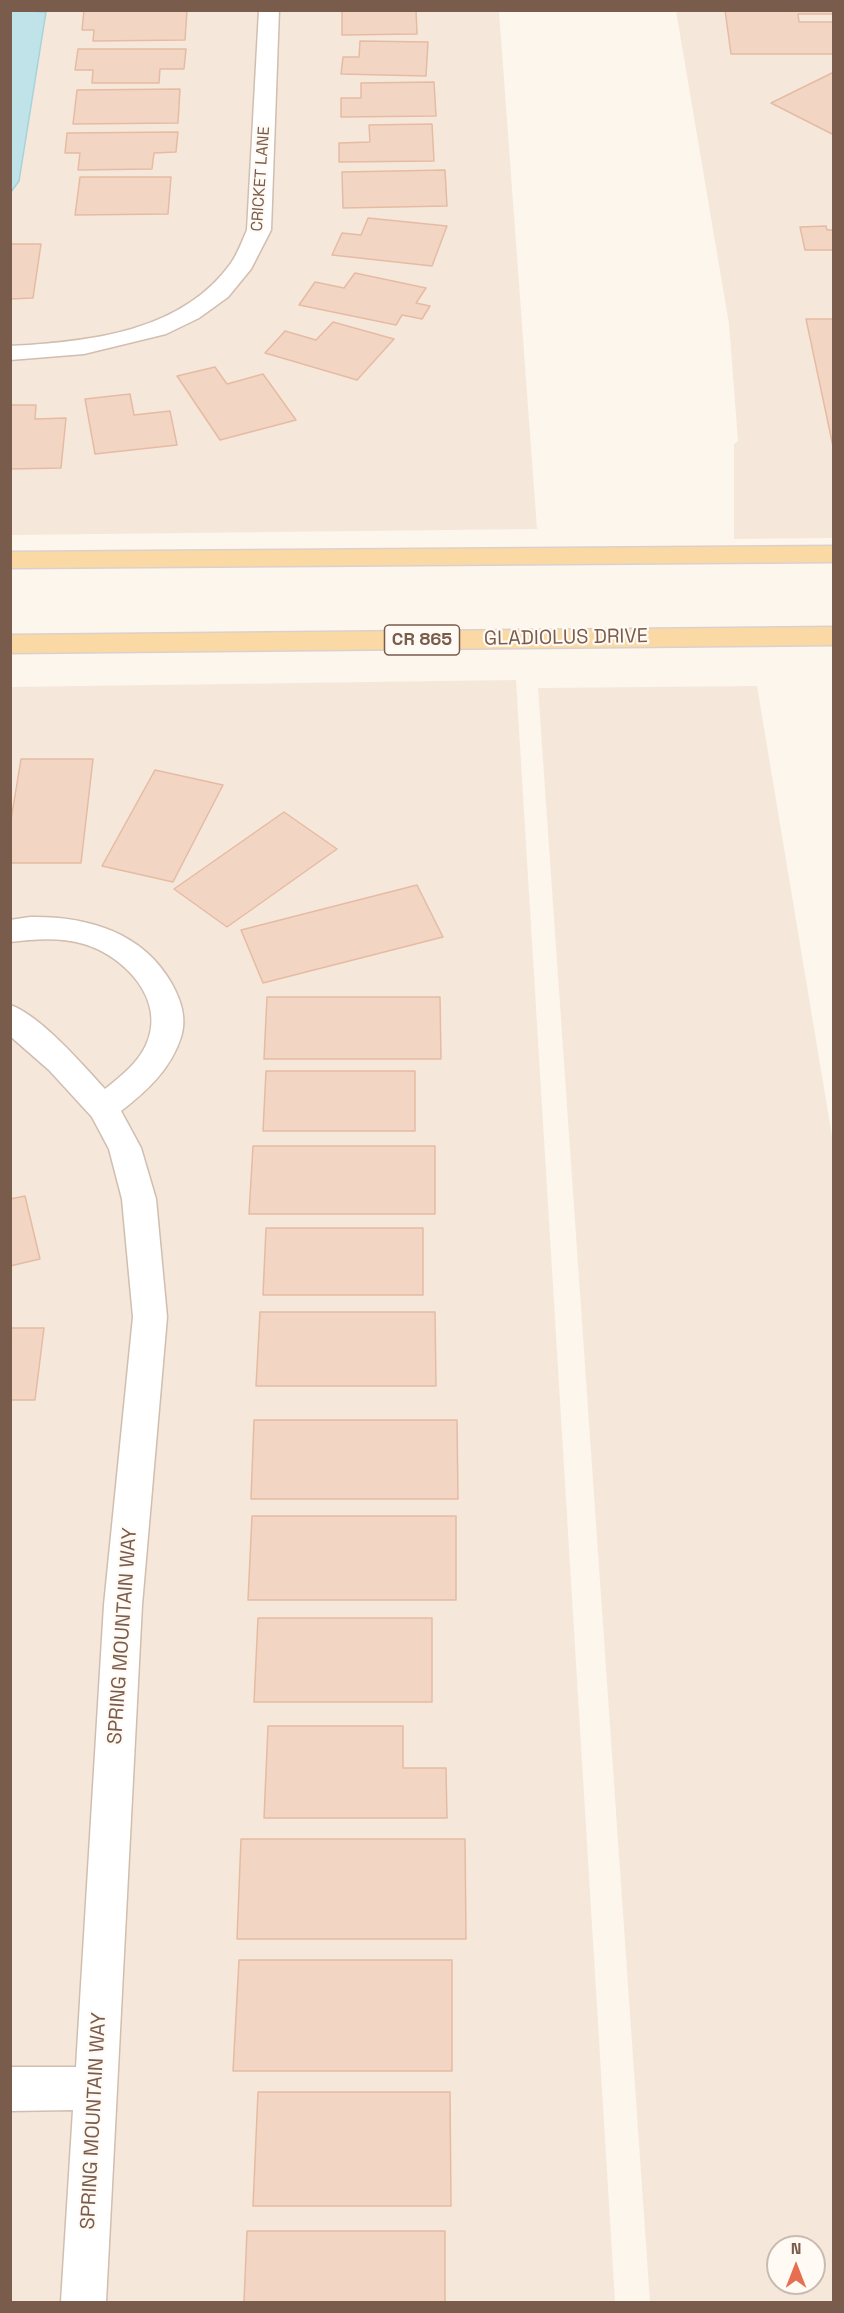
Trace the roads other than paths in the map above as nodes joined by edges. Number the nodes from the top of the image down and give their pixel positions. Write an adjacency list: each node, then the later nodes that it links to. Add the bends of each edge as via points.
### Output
1 (269, 10): 2 (street, CRICKET LANE, via 260,222 252,253 234,279 211,300 181,318 139,335 98,346)
2 (10, 353)
3 (834, 554): 4 (main road)
4 (10, 560)
5 (834, 636): 6 (main road, GLADIOLUS DRIVE / CR 865)
6 (10, 644)
7 (10, 931): 9 (street, via 63,929 101,937 128,952 149,971 164,998 168,1023 159,1050 143,1075)
8 (10, 1017): 9 (street, SPRING MOUNTAIN WAY, via 60,1061)
9 (104, 1108): 10 (street, SPRING MOUNTAIN WAY, via 124,1148 140,1199 150,1317 123,1605)
10 (96, 2088): 11 (street); 12 (street, SPRING MOUNTAIN WAY)
11 (10, 2089)
12 (84, 2302)

